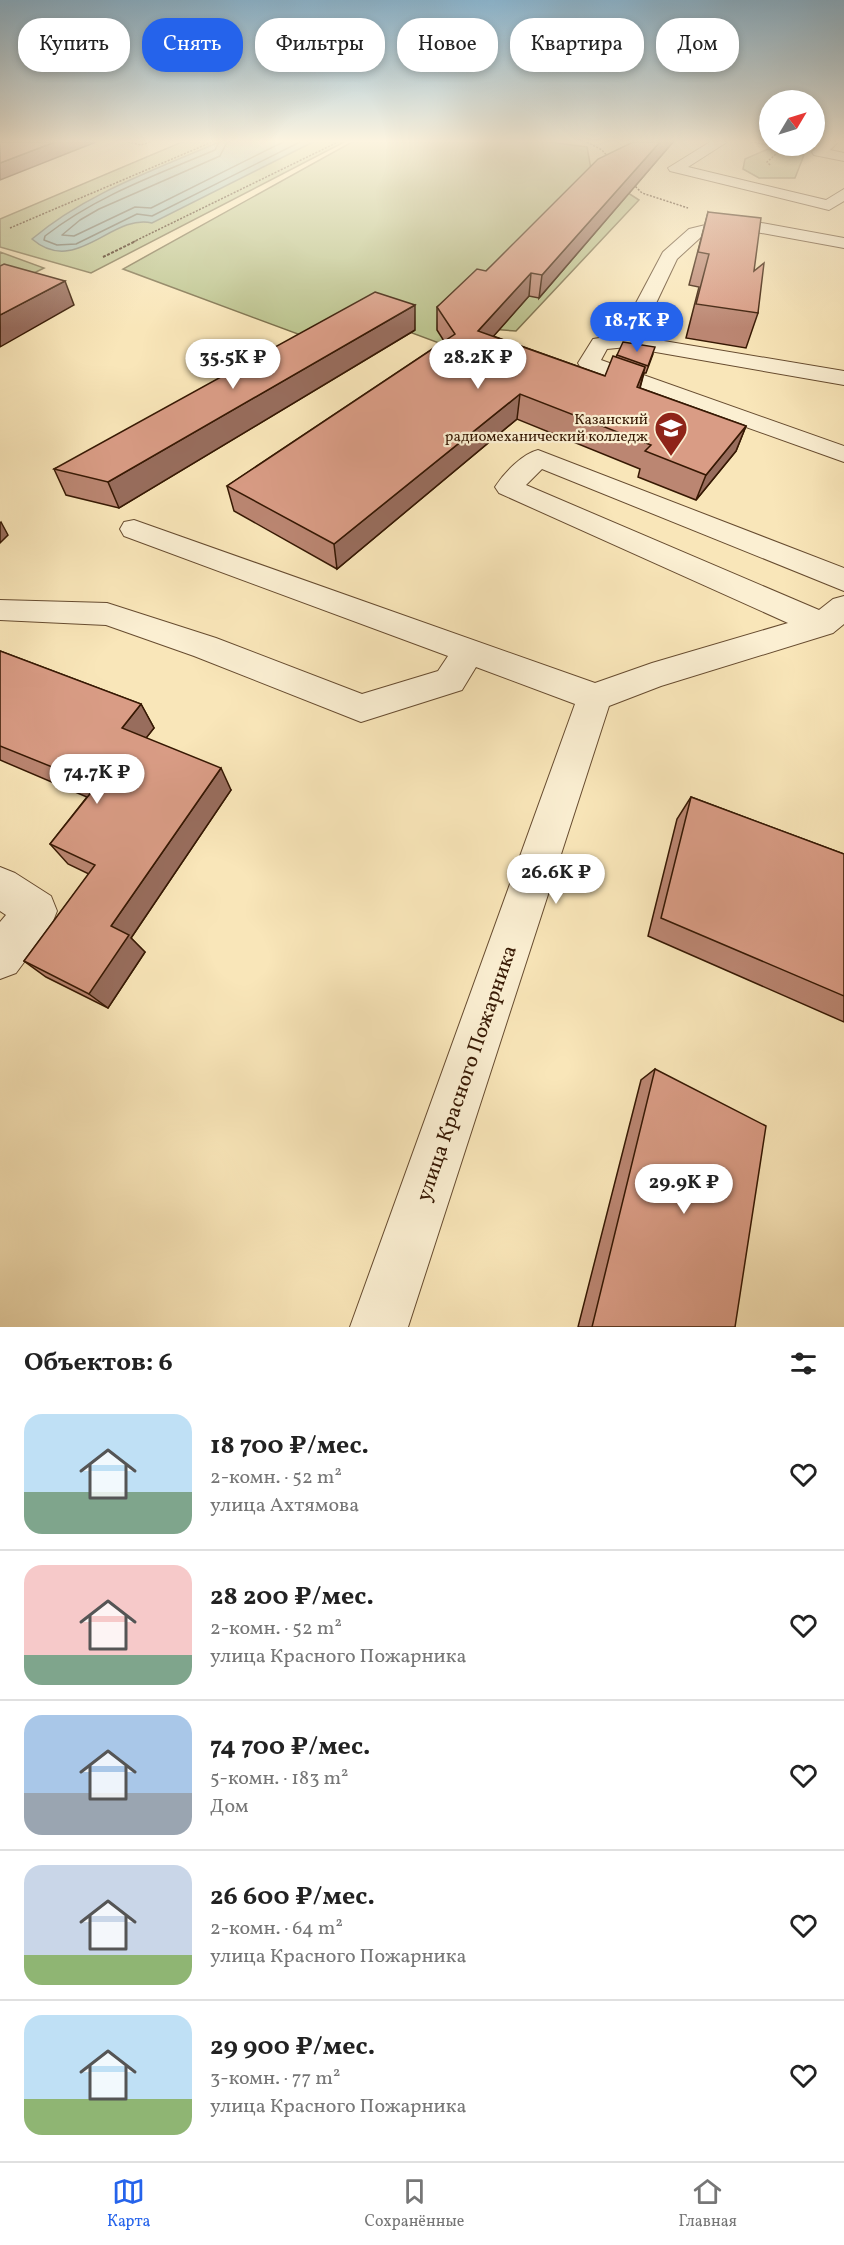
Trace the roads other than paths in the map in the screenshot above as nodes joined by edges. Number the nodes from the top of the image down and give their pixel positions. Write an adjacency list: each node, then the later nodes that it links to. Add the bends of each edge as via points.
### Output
1 (844, 243): 2 (street, via 734,223 695,233 669,256)
2 (627, 341): 3 (street); 4 (street, via 600,343 589,363)
3 (844, 378)
4 (844, 454)
5 (134, 529): 9 (street)
6 (844, 580): 8 (street, via 538,458 508,487)
7 (3, 610): 9 (street, via 107,615 205,647 361,708 450,681)
8 (833, 616): 10 (street)
9 (468, 652): 10 (street)
10 (595, 697): 13 (street, улица Красного Пожарника)
11 (0, 887): 12 (street, via 36,911)
12 (0, 957)
13 (379, 1327)

